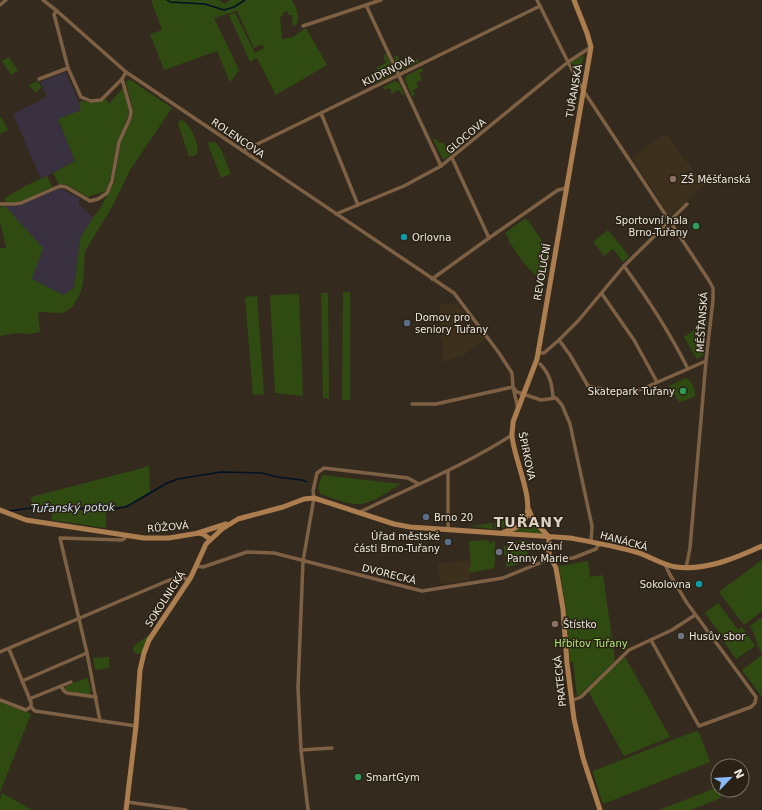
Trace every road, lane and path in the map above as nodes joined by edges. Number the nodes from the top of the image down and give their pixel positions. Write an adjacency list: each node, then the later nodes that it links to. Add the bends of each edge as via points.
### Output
1 (6, 0): 6 (street)
2 (42, 0): 9 (street, ROLENCOVA)
3 (380, 0): 7 (street)
4 (537, 0): 8 (street, MĚŠŤANSKÁ)
5 (574, 0): 11 (main road, TUŘANSKÁ)
6 (0, 5)
7 (366, 5): 10 (street); 15 (street)
8 (540, 6): 12 (street, MĚŠŤANSKÁ); 15 (street, KUDRNOVA)
9 (57, 11): 13 (street, via 54,14); 14 (street, ROLENCOVA)
10 (303, 26)
11 (591, 47): 12 (street, GLOCOVA); 18 (main road, TUŘANSKÁ)
12 (568, 62): 18 (street, MĚŠŤANSKÁ); 21 (street, GLOCOVA)
13 (68, 68): 16 (street); 17 (street, via 82,97 91,101 101,100)
14 (126, 72): 17 (street); 20 (street, ROLENCOVA)
15 (399, 75): 19 (street, KUDRNOVA); 22 (street)
16 (39, 79)
17 (122, 79): 24 (street, via 131,111 119,142 112,181 107,193 98,200 90,201 66,186 60,186 21,203)
18 (583, 90): 23 (main road, TUŘANSKÁ); 28 (street, MĚŠŤANSKÁ)
19 (321, 113): 20 (street, KUDRNOVA); 26 (street)
20 (243, 151): 27 (street, ROLENCOVA)
21 (452, 158): 22 (street, GLOCOVA); 29 (street)
22 (441, 166): 26 (street, GLOCOVA, via 404,186)
23 (566, 188): 29 (street); 34 (main road, REVOLUČNÍ)
24 (0, 204)
25 (687, 204): 28 (street)
26 (358, 205): 27 (street, GLOCOVA)
27 (336, 214): 31 (street, ROLENCOVA)
28 (669, 222): 30 (street); 36 (street, MĚŠŤANSKÁ, via 712,288)
29 (489, 238): 31 (street)
30 (624, 266): 32 (street); 37 (street, via 659,317)
31 (432, 279): 39 (street, ROLENCOVA, via 454,293 512,373)
32 (602, 294): 33 (street); 38 (street, via 634,340)
33 (559, 340): 34 (street, via 544,353); 38 (street, via 588,386 620,393 642,389)
34 (538, 353): 35 (main road, REVOLUČNÍ)
35 (538, 362): 40 (main road, REVOLUČNÍ); 41 (street, via 547,370 551,379)
36 (706, 362): 37 (street); 66 (street, MĚŠŤANSKÁ, via 690,548)
37 (688, 369): 38 (street)
38 (656, 382)
39 (513, 387): 40 (street); 42 (street, via 436,404); 43 (street, ROLENCOVA)
40 (524, 395): 41 (street, via 541,400); 43 (main road, ŠPIRKOVA)
41 (553, 397): 58 (street, via 559,400 570,424 592,526)
42 (412, 404)
43 (519, 409): 44 (main road, ŠPIRKOVA)
44 (512, 436): 45 (street); 48 (main road, ŠPIRKOVA)
45 (448, 471): 46 (street); 52 (street)
46 (419, 484): 47 (street, via 408,478 324,468 317,473); 50 (street)
47 (314, 498): 50 (main road, HANÁCKÁ); 51 (main road, SOKOLNICKÁ, via 246,516); 62 (street)
48 (528, 507): 54 (main road, HANÁCKÁ, via 527,516 522,523); 56 (main road, via 533,520)
49 (2, 510): 55 (main road, RŮŽOVÁ, via 26,520)
50 (360, 512): 52 (main road, HANÁCKÁ, via 394,524)
51 (231, 523): 53 (main road); 57 (main road, SOKOLNICKÁ)
52 (448, 530): 54 (main road, HANÁCKÁ)
53 (197, 533): 55 (main road, RŮŽOVÁ, via 164,538); 57 (main road, RŮŽOVÁ)
54 (500, 534): 56 (main road, HANÁCKÁ)
55 (126, 536): 70 (street, RŮŽOVÁ, via 122,540 60,538)
56 (548, 537): 58 (main road, HANÁCKÁ); 61 (main road, PRATECKÁ)
57 (210, 539): 64 (main road, SOKOLNICKÁ)
58 (591, 542): 59 (main road, HANÁCKÁ)
59 (599, 544): 61 (street, DVORECKÁ, via 596,549 578,556); 63 (main road, HANÁCKÁ, via 635,552)
60 (762, 546): 66 (main road, HANÁCKÁ, via 718,562)
61 (551, 560): 62 (street, DVORECKÁ, via 503,578 422,591); 81 (main road, PRATECKÁ, via 556,568 563,609)
62 (303, 561): 64 (street, DVORECKÁ, via 274,553 247,552 203,568); 86 (street, via 298,688)
63 (665, 564): 65 (main road, HANÁCKÁ); 67 (street)
64 (196, 566): 68 (main road, SOKOLNICKÁ)
65 (674, 567): 66 (main road, HANÁCKÁ); 67 (street)
66 (686, 568)
67 (670, 576): 69 (street)
68 (189, 580): 70 (street, via 180,577 166,580); 84 (main road, SOKOLNICKÁ, via 145,649 140,670)
69 (695, 615): 71 (street); 71 (street, via 756,697 751,707 699,726)
70 (78, 619): 72 (street); 74 (street)
71 (651, 640): 81 (street, via 629,650 581,697)
72 (9, 649): 73 (street); 75 (street)
73 (0, 652)
74 (87, 653): 75 (street); 78 (street)
75 (22, 681): 79 (street)
76 (71, 682): 77 (street)
77 (61, 686): 78 (street, via 67,693); 79 (street)
78 (96, 698): 83 (street)
79 (29, 699): 82 (street)
80 (0, 700): 82 (street, via 26,710)
81 (571, 701): 91 (main road, PRATECKÁ, via 578,740)
82 (30, 707): 83 (street, via 35,711)
83 (100, 721): 84 (street)
84 (136, 726): 87 (main road, SOKOLNICKÁ)
85 (332, 748): 86 (street)
86 (301, 750): 90 (street)
87 (127, 802): 88 (main road, SOKOLNICKÁ); 89 (street)
88 (126, 810)
89 (186, 810)
90 (308, 810)
91 (600, 810)

